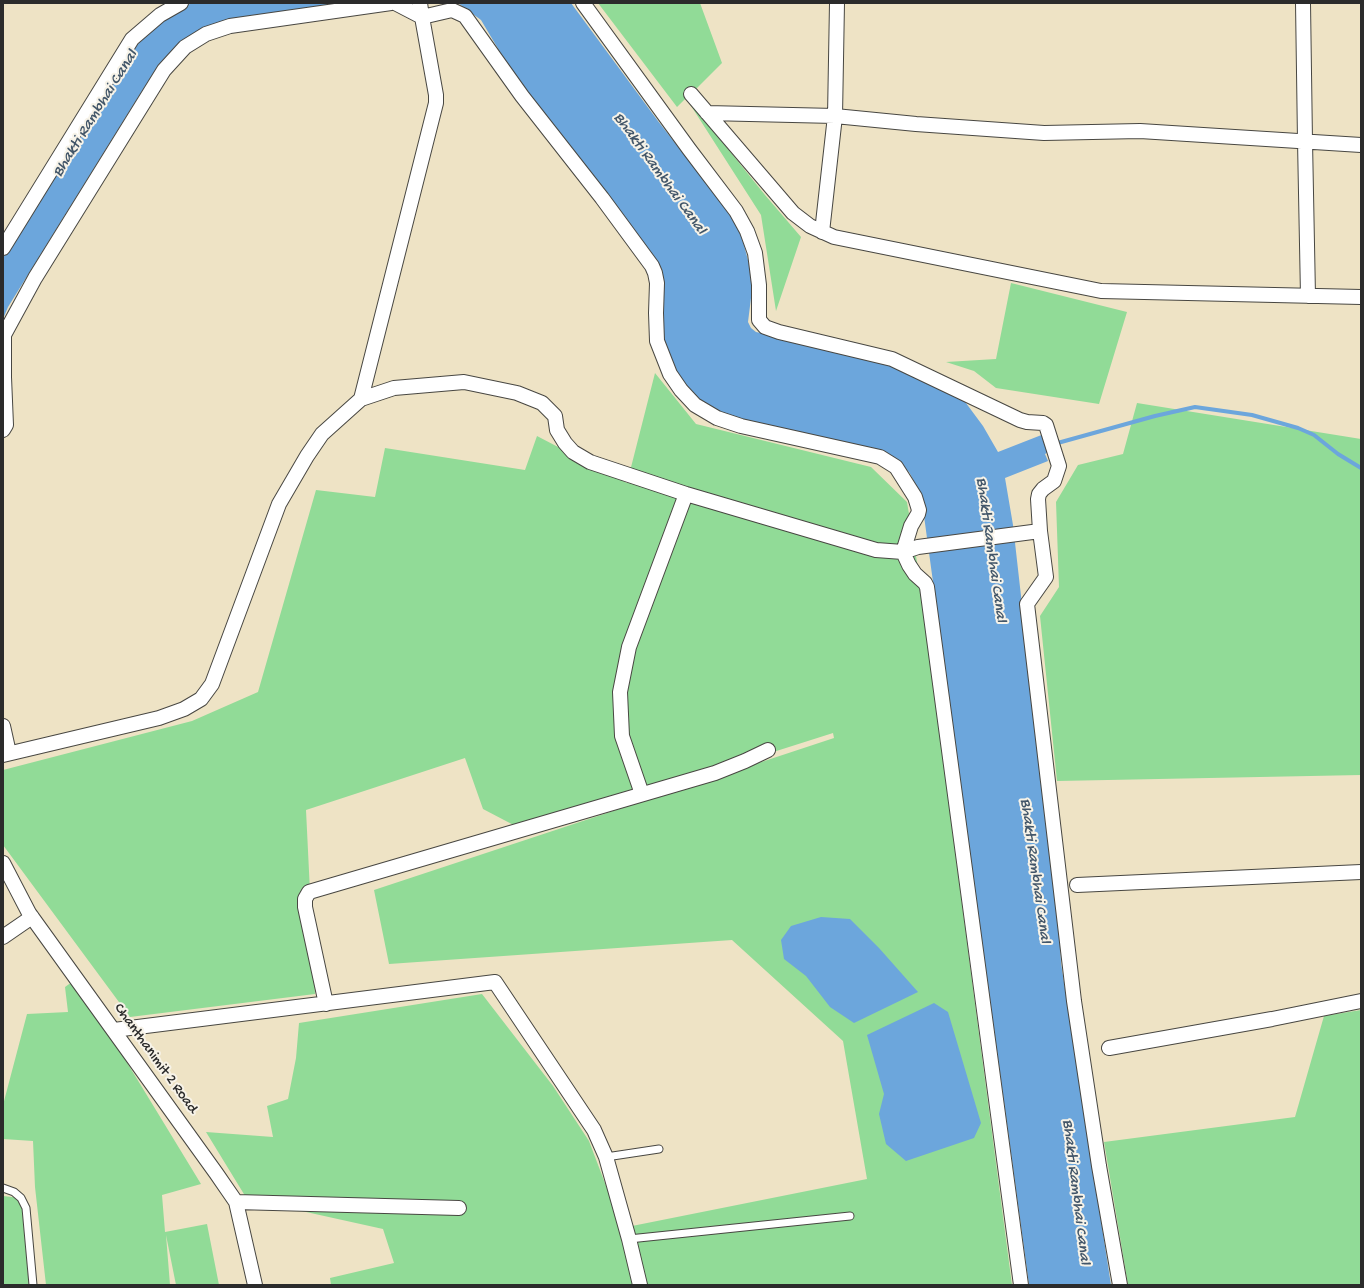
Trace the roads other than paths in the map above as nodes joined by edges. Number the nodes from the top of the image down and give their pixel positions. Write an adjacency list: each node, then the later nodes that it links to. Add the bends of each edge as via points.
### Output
1 (181, 3): 14 (street, via 160,14 132,39)
2 (391, 3): 18 (street, via 230,26 206,34 185,47 164,70 35,278 4,335 6,425)
3 (395, 3): 7 (street)
4 (583, 3): 20 (street, via 736,211 755,253 759,285 759,320 765,327 892,359 1020,420 1045,424 1059,466 1054,481 1039,494)
5 (837, 3): 10 (street)
6 (1303, 3): 11 (street)
7 (421, 9): 17 (street, via 436,104); 21 (street, via 452,10 466,16 522,96 652,266 657,283 657,342 670,374 681,390 695,405 717,418 769,433 880,457 896,467 915,497 919,510)
8 (691, 94): 9 (street)
9 (707, 113): 10 (street); 13 (street, via 793,213)
10 (835, 116): 11 (street, via 1044,133 1140,131); 13 (street)
11 (1305, 141): 12 (street); 15 (street)
12 (1361, 145)
13 (822, 232): 15 (street, via 834,237 1101,291)
14 (3, 248)
15 (1308, 296): 16 (street)
16 (1361, 297)
17 (361, 399): 19 (street, via 394,388 464,382 517,393 542,403 555,416 558,430 573,452 590,462); 24 (street, via 322,434 279,504 212,684 201,699 184,709 159,718)
18 (3, 430)
19 (686, 494): 21 (street, via 876,550); 25 (street, via 629,648 620,692 622,736)
20 (1033, 533): 21 (street, via 918,547); 46 (street, via 1046,577 1027,604 1074,1001)
21 (903, 552): 45 (street, via 915,574 927,587)
22 (3, 726): 24 (street)
23 (768, 750): 25 (street, via 715,773)
24 (6, 754)
25 (642, 794): 32 (street, via 309,892 305,899 305,907)
26 (3, 863): 29 (street, Chanthanimit 2 Road)
27 (1361, 872): 28 (street)
28 (1077, 885)
29 (32, 917): 30 (street); 33 (street, Chanthanimit 2 Road)
30 (3, 937)
31 (1361, 1002): 34 (street)
32 (326, 1004): 33 (street); 36 (street, via 495,982 594,1130)
33 (114, 1030): 38 (street, Chanthanimit 2 Road)
34 (1109, 1048)
35 (659, 1149): 36 (lane)
36 (606, 1157): 41 (street)
37 (3, 1188): 42 (lane, via 21,1198 26,1208)
38 (236, 1202): 39 (street); 43 (street, Chanthanimit 2 Road)
39 (459, 1208)
40 (850, 1216): 41 (lane)
41 (629, 1239): 44 (street)
42 (33, 1285)
43 (255, 1285)
44 (640, 1285)
45 (1021, 1285)
46 (1120, 1285)

